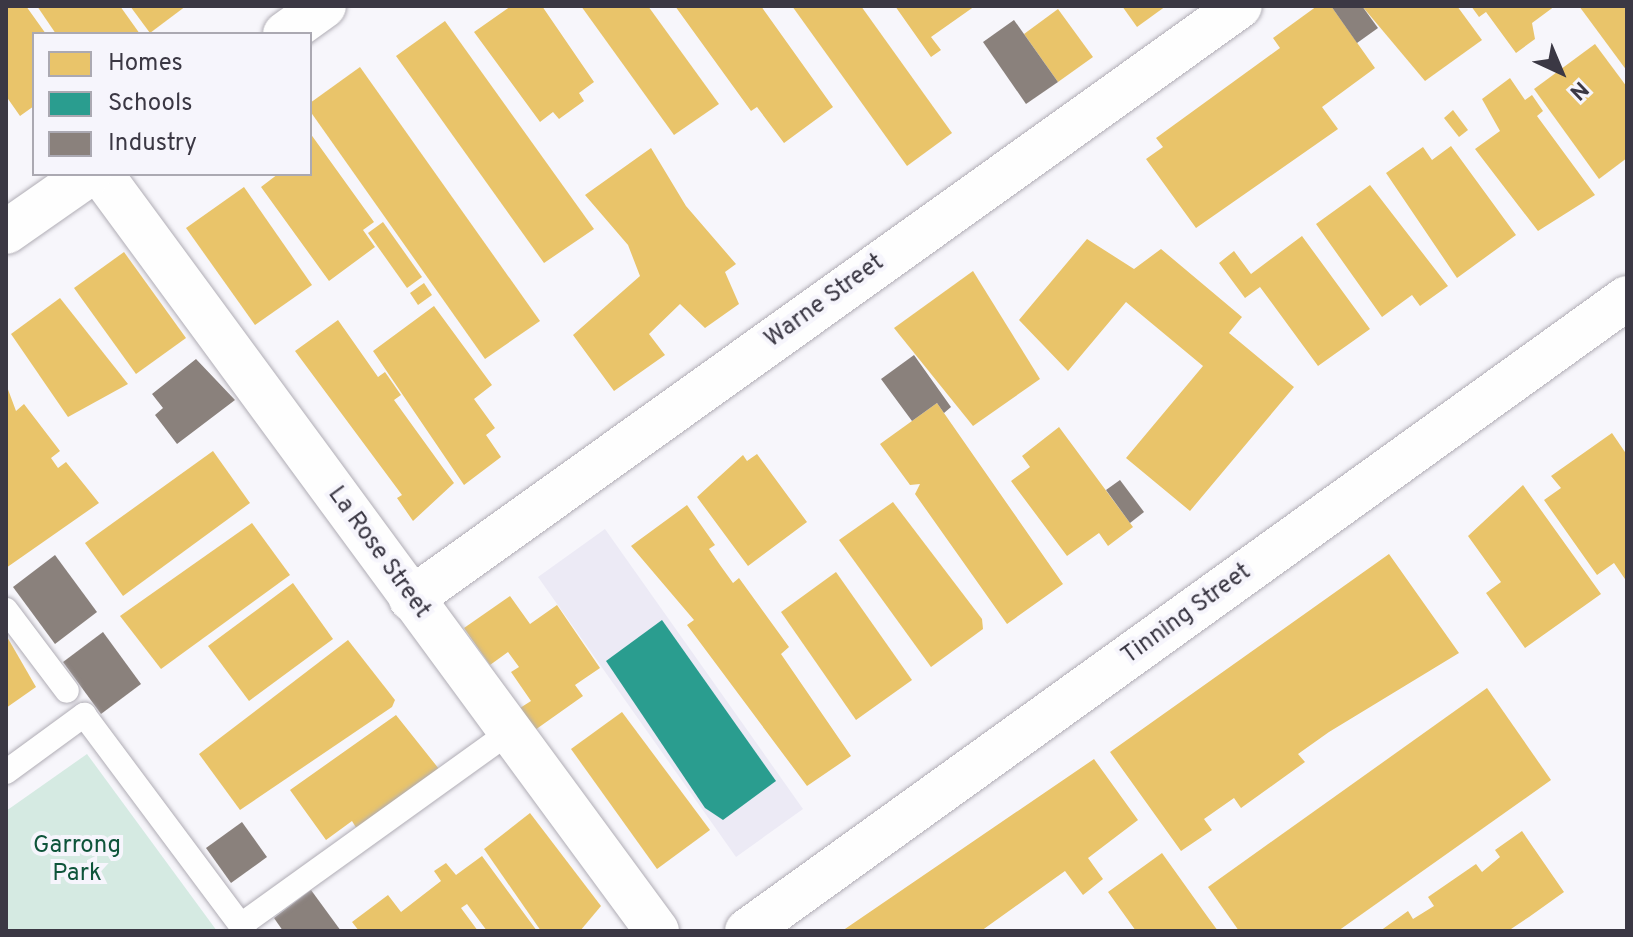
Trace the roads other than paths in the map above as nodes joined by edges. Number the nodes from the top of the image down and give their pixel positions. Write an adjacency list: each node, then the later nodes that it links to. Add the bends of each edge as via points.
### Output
1 (324, 6): 3 (street)
2 (1240, 6): 8 (street, Warne Street)
3 (288, 32)
4 (86, 176): 6 (street)
5 (102, 176): 8 (street, La Rose Street)
6 (6, 232)
7 (1627, 298): 15 (street, Tinning Street)
8 (411, 599): 11 (street, La Rose Street)
9 (6, 610): 10 (lane)
10 (67, 691)
11 (510, 732): 13 (lane); 14 (street, La Rose Street)
12 (6, 772): 13 (lane, via 84,715)
13 (243, 928)
14 (657, 931)
15 (747, 931)

